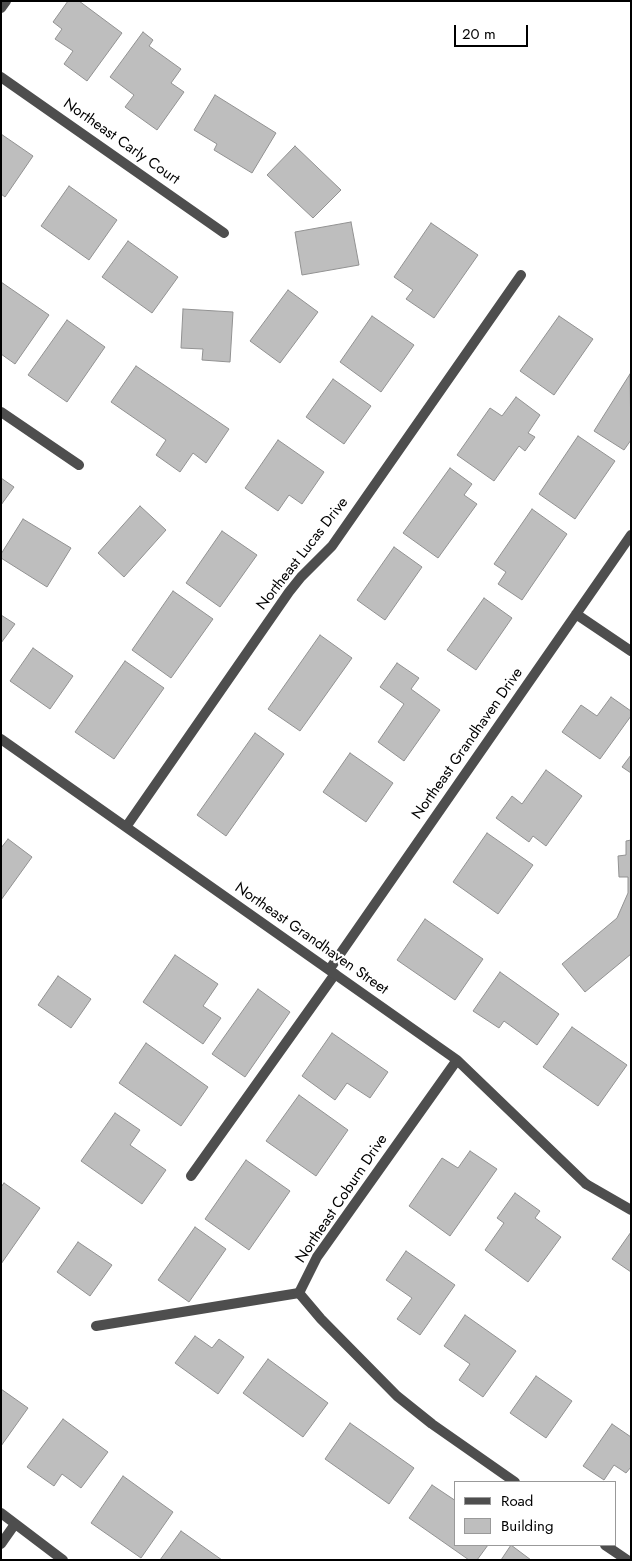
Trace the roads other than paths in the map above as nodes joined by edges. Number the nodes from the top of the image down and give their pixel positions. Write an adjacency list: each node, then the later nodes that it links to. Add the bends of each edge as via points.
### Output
1 (6, 1): 2 (street)
2 (1, 8)
3 (1, 77): 4 (street, Northeast Carly Court)
4 (224, 233)
5 (521, 275): 12 (street, Northeast Lucas Drive, via 332,546 289,592)
6 (1, 412): 7 (street)
7 (79, 465)
8 (631, 535): 9 (street, Northeast Grandhaven Drive)
9 (576, 614): 10 (street); 13 (street, Northeast Grandhaven Drive)
10 (631, 652)
11 (1, 739): 12 (street, Northeast Grandhaven Street)
12 (126, 827): 13 (street, Northeast Grandhaven Street)
13 (332, 972): 14 (street, Northeast Grandhaven Street); 15 (street, Northeast Grandhaven Drive)
14 (457, 1060): 16 (street, Northeast Grandhaven Street, via 586,1184); 17 (street, Northeast Coburn Drive, via 318,1256)
15 (191, 1176)
16 (631, 1210)
17 (299, 1293): 18 (street); 19 (street, via 397,1396)
18 (96, 1326)
19 (514, 1481)
20 (1, 1513): 21 (street)
21 (15, 1524): 22 (street); 24 (street)
22 (1, 1544)
23 (606, 1546): 25 (street)
24 (62, 1560)
25 (627, 1560)

